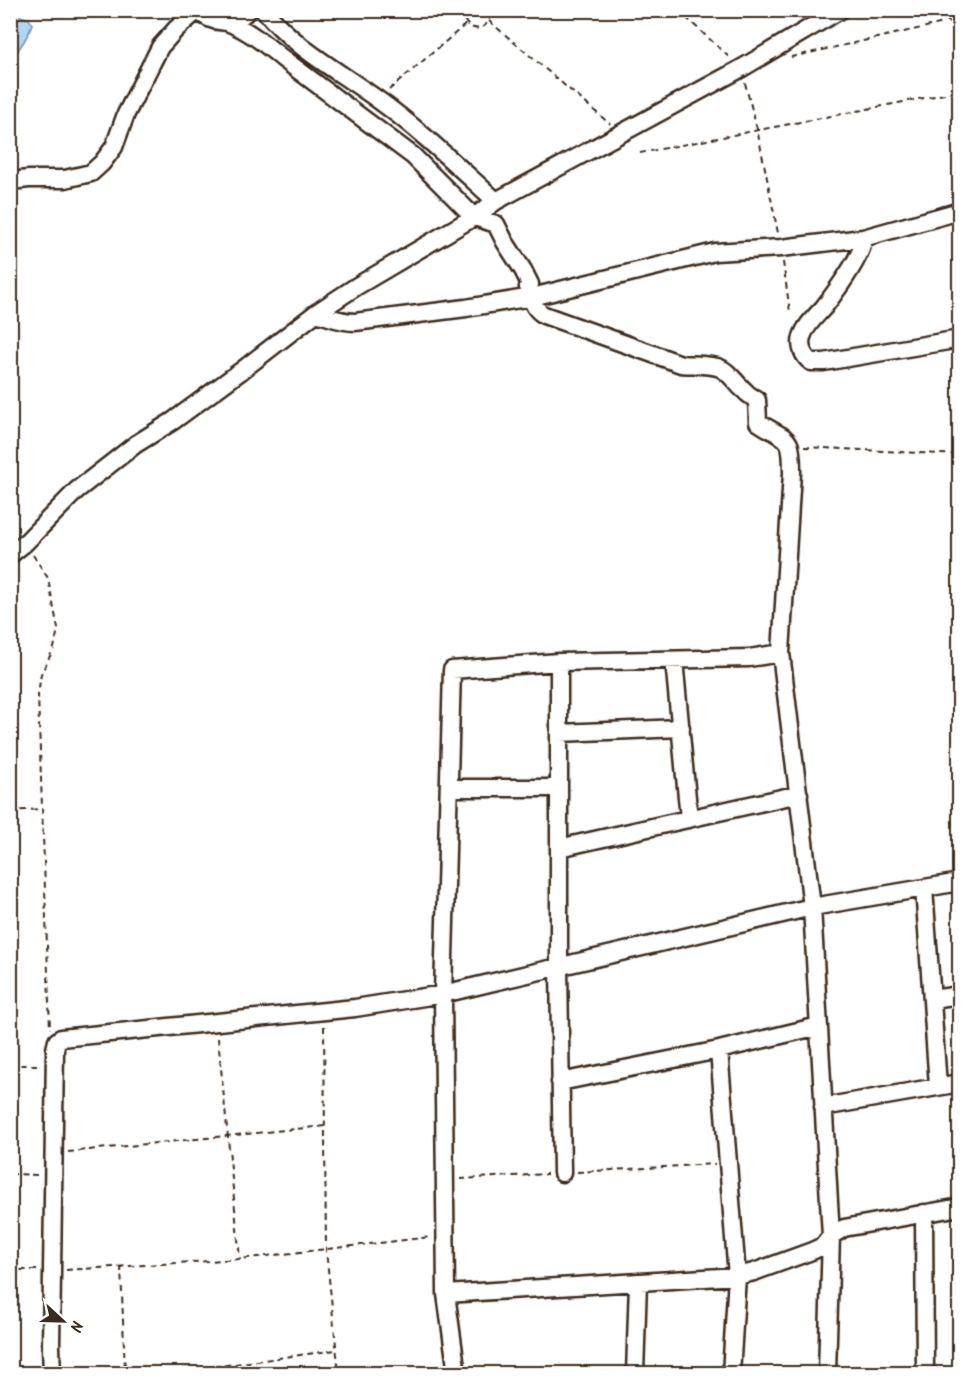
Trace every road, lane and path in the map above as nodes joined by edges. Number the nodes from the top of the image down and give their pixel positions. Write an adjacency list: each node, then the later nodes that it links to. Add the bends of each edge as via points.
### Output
1 (179, 10): 14 (street)
2 (248, 10): 12 (street, via 237,20)
3 (264, 10): 18 (street, via 297,44)
4 (463, 10): 13 (path)
5 (490, 10): 11 (path)
6 (678, 10): 16 (path)
7 (840, 10): 16 (street)
8 (950, 10): 10 (street)
9 (197, 11): 12 (street, via 216,22); 14 (street)
10 (960, 19): 15 (path)
11 (489, 21): 13 (path, via 478,28); 20 (path)
12 (227, 22): 25 (street, via 265,43 413,156)
13 (466, 24): 18 (path)
14 (176, 28): 22 (street, via 160,47 114,147 102,163 91,173 65,179)
15 (788, 58)
16 (742, 68): 19 (path); 20 (street)
17 (960, 91): 19 (path)
18 (378, 99): 23 (street)
19 (757, 129): 21 (path); 27 (path)
20 (622, 134): 23 (street)
21 (640, 153)
22 (10, 181)
23 (496, 201): 25 (street)
24 (960, 211): 26 (street)
25 (474, 217): 28 (street, via 496,224 526,275); 30 (street)
26 (863, 238): 27 (street); 31 (street, via 854,263 801,339 806,358 824,362)
27 (781, 248): 28 (street, via 715,252); 29 (path)
28 (532, 297): 30 (street, via 366,321 346,322); 32 (street, via 537,311 544,315 681,364 721,368 757,399 758,422 784,437)
29 (790, 312)
30 (316, 313): 34 (street, via 77,490)
31 (960, 339)
32 (791, 446): 33 (path); 36 (street)
33 (960, 455)
34 (25, 543): 35 (street); 44 (path, via 48,578 58,629 38,695)
35 (10, 555)
36 (781, 653): 37 (street); 43 (street)
37 (674, 660): 38 (street); 39 (street)
38 (559, 662): 40 (street); 41 (street, via 453,670)
39 (681, 728): 40 (street); 46 (street)
40 (559, 733): 42 (street)
41 (449, 788): 42 (street); 52 (street)
42 (559, 788): 47 (street)
43 (799, 794): 46 (street); 50 (street)
44 (42, 809): 45 (path); 58 (path, via 49,1024)
45 (10, 811)
46 (689, 819): 47 (street)
47 (559, 848): 51 (street)
48 (960, 882): 49 (street)
49 (924, 888): 50 (street); 54 (street)
50 (812, 907): 51 (street); 57 (street)
51 (559, 966): 52 (street); 62 (street)
52 (443, 994): 55 (street); 73 (street)
53 (960, 995): 54 (street)
54 (932, 999): 64 (street)
55 (323, 1011): 56 (street); 66 (path)
56 (216, 1022): 58 (street); 67 (path)
57 (819, 1026): 59 (street); 65 (street)
58 (58, 1040): 61 (street)
59 (719, 1050): 62 (street); 69 (street)
60 (10, 1065): 61 (path)
61 (55, 1065): 68 (street)
62 (560, 1082): 70 (street)
63 (960, 1083): 64 (street)
64 (938, 1086): 65 (street)
65 (824, 1107): 77 (street)
66 (325, 1126): 67 (path); 78 (path)
67 (228, 1136): 68 (path); 79 (path)
68 (54, 1153): 72 (street)
69 (729, 1163): 70 (path); 83 (street)
70 (562, 1173): 73 (path)
71 (10, 1174): 72 (path)
72 (54, 1175): 82 (street)
73 (445, 1180): 76 (street)
74 (960, 1207): 75 (street)
75 (924, 1213): 77 (street, via 844,1228); 95 (street)
76 (445, 1236): 78 (path); 85 (street)
77 (831, 1236): 83 (street, via 812,1251); 94 (street)
78 (326, 1250): 79 (path); 86 (path)
79 (240, 1259): 80 (path)
80 (122, 1266): 82 (path); 88 (path)
81 (10, 1270): 82 (path)
82 (52, 1270): 87 (street)
83 (737, 1276): 84 (street); 93 (street)
84 (638, 1282): 85 (street); 92 (street)
85 (446, 1294): 91 (street)
86 (336, 1350): 89 (path); 90 (path)
87 (52, 1374)
88 (125, 1374)
89 (130, 1374)
90 (339, 1374)
91 (457, 1374)
92 (635, 1374)
93 (731, 1374)
94 (827, 1374)
95 (925, 1374)

